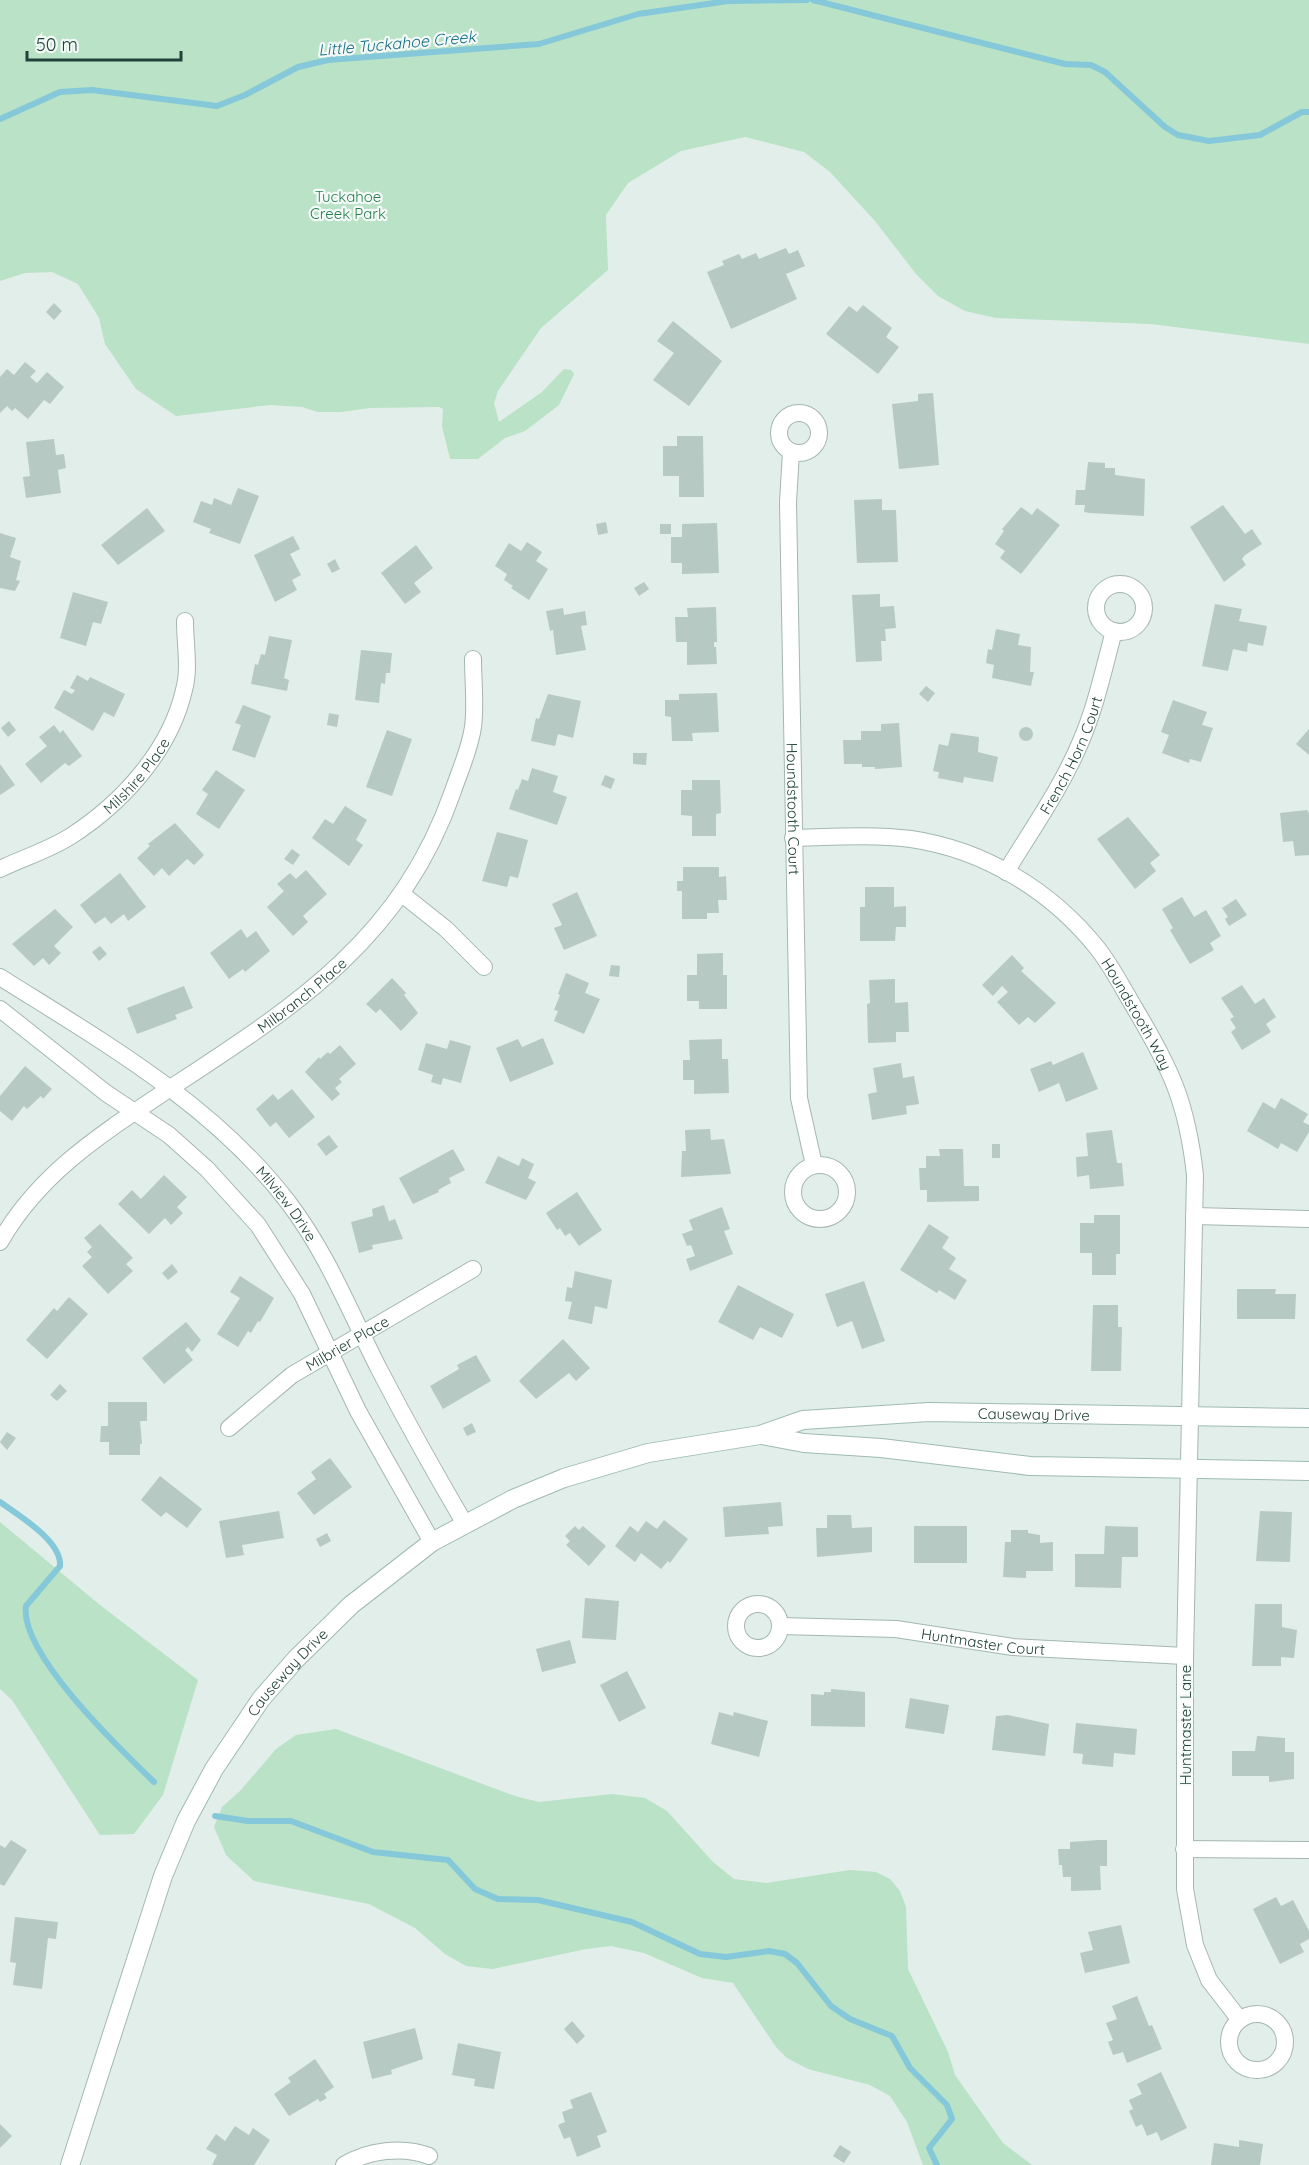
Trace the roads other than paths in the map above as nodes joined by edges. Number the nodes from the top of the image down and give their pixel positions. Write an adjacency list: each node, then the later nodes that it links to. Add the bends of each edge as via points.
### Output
1 (791, 452): 5 (street, Houndstooth Court, via 788,502)
2 (185, 621): 6 (street, Milshire Place, via 184,691 153,758 134,784 70,836)
3 (1114, 631): 7 (street, French Horn Court, via 1082,741)
4 (473, 659): 8 (street, Milbranch Place, via 470,742 446,811)
5 (793, 838): 7 (street, Houndstooth Way, via 910,839 969,854); 14 (street, Houndstooth Court, via 799,1098)
6 (0, 869)
7 (1006, 872): 15 (street, Houndstooth Way, via 1034,888 1072,919 1098,950 1166,1061 1191,1138)
8 (402, 894): 9 (street, via 446,929); 12 (street, Milbranch Place, via 337,968 286,1012)
9 (484, 967)
10 (0, 977): 12 (street, Milview Drive)
11 (0, 1009): 13 (street)
12 (170, 1089): 13 (street, Milbranch Place); 19 (street, Milview Drive, via 198,1108 253,1161 287,1202 316,1242)
13 (135, 1112): 17 (street, Milbranch Place, via 36,1190 17,1212); 20 (street, via 169,1135 207,1169 258,1225 302,1294)
14 (814, 1165)
15 (1194, 1216): 16 (street); 21 (street, Houndstooth Way)
16 (1309, 1219)
17 (0, 1242)
18 (473, 1269): 19 (street, Milbrier Place)
19 (363, 1334): 20 (street, Milbrier Place); 27 (street, Milview Drive, via 420,1448)
20 (330, 1353): 23 (street, Milbrier Place, via 292,1375); 28 (street)
21 (1191, 1417): 22 (street, Causeway Drive); 24 (street, Causeway Drive, via 881,1414 802,1420); 25 (street, Huntmaster Lane)
22 (1309, 1418)
23 (229, 1428)
24 (760, 1435): 25 (street, Causeway Drive, via 1030,1466); 27 (street, Causeway Drive, via 615,1461 554,1482)
25 (1190, 1470): 26 (street, Causeway Drive); 30 (street, Huntmaster Lane)
26 (1309, 1471)
27 (465, 1524): 28 (street, Causeway Drive)
28 (432, 1542): 35 (street, Causeway Drive, via 351,1605 296,1659 255,1708 214,1769 186,1821 159,1886)
29 (780, 1626): 30 (street, Huntmaster Court, via 896,1629 1013,1647)
30 (1185, 1656): 31 (street, Huntmaster Lane)
31 (1184, 1849): 32 (street); 33 (street, Huntmaster Lane, via 1187,1906 1195,1945 1209,1980)
32 (1309, 1850)
33 (1240, 2020)
34 (429, 2156): 36 (street, via 417,2152 373,2152)
35 (70, 2165)
36 (344, 2165)

